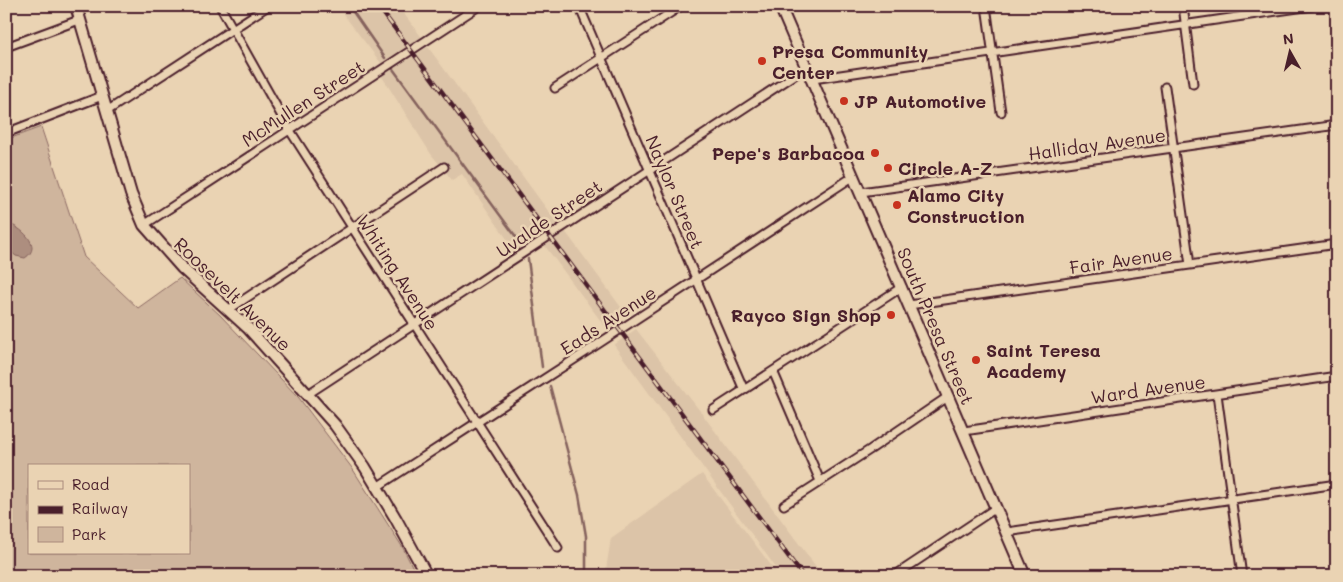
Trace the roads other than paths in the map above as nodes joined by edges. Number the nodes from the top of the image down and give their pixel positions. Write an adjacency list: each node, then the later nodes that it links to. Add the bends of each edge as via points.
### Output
1 (76, 6): 11 (main road, Roosevelt Avenue)
2 (220, 6): 13 (street, Whiting Avenue)
3 (268, 6): 13 (street)
4 (479, 6): 26 (street, McMullen Street)
5 (579, 6): 16 (street, Naylor Street)
6 (681, 6): 16 (street)
7 (780, 6): 17 (main road, South Presa Street)
8 (986, 6): 15 (street)
9 (1183, 6): 12 (street)
10 (1312, 6): 12 (street)
11 (80, 20): 14 (street); 22 (main road, Roosevelt Avenue)
12 (1186, 25): 15 (street); 19 (street)
13 (233, 29): 23 (street); 26 (street, Whiting Avenue)
14 (6, 47)
15 (992, 53): 18 (street); 24 (street)
16 (601, 58): 21 (street); 30 (street, Naylor Street)
17 (807, 67): 18 (main road, South Presa Street); 30 (street, Uvalde Street)
18 (812, 79): 31 (main road, South Presa Street)
19 (1193, 84)
20 (1165, 87): 28 (street)
21 (555, 88)
22 (102, 96): 23 (main road, Roosevelt Avenue); 27 (street)
23 (107, 112): 33 (main road, Roosevelt Avenue, via 131,194)
24 (1000, 112)
25 (1337, 125): 28 (street, Halliday Avenue)
26 (289, 129): 33 (street, McMullen Street); 34 (street, Whiting Avenue)
27 (6, 133)
28 (1174, 148): 32 (street, Halliday Avenue); 36 (street)
29 (444, 167): 34 (street)
30 (649, 170): 37 (street, Naylor Street); 41 (street, Uvalde Street)
31 (854, 176): 32 (main road, South Presa Street); 37 (street, Eads Avenue)
32 (861, 192): 38 (main road, South Presa Street)
33 (144, 225): 40 (main road, Roosevelt Avenue, via 182,268)
34 (351, 228): 40 (street); 41 (street, Whiting Avenue)
35 (1337, 244): 36 (street, Fair Avenue)
36 (1190, 265): 39 (street, Fair Avenue)
37 (696, 279): 44 (street, Naylor Street); 49 (street, Eads Avenue)
38 (902, 287): 39 (main road, South Presa Street); 42 (street)
39 (909, 305): 47 (main road, South Presa Street)
40 (228, 310): 45 (main road, Roosevelt Avenue)
41 (414, 325): 45 (street, Uvalde Street); 49 (street, Whiting Avenue)
42 (773, 371): 44 (street); 51 (street)
43 (1337, 376): 46 (street, Ward Avenue)
44 (744, 390): 48 (street)
45 (308, 394): 53 (main road, Roosevelt Avenue, via 352,448)
46 (1217, 394): 50 (street, Ward Avenue); 54 (street)
47 (949, 396): 50 (main road, South Presa Street); 51 (street)
48 (713, 410)
49 (478, 422): 53 (street, Eads Avenue); 58 (street, Whiting Avenue)
50 (964, 431): 56 (main road, South Presa Street)
51 (820, 481): 55 (street)
52 (1337, 484): 54 (street)
53 (377, 487): 59 (main road, Roosevelt Avenue)
54 (1231, 499): 57 (street); 62 (street)
55 (784, 505)
56 (996, 508): 57 (main road, South Presa Street); 60 (street)
57 (1007, 532): 61 (main road, South Presa Street)
58 (558, 548)
59 (427, 576)
60 (894, 576)
61 (1026, 576)
62 (1242, 576)

